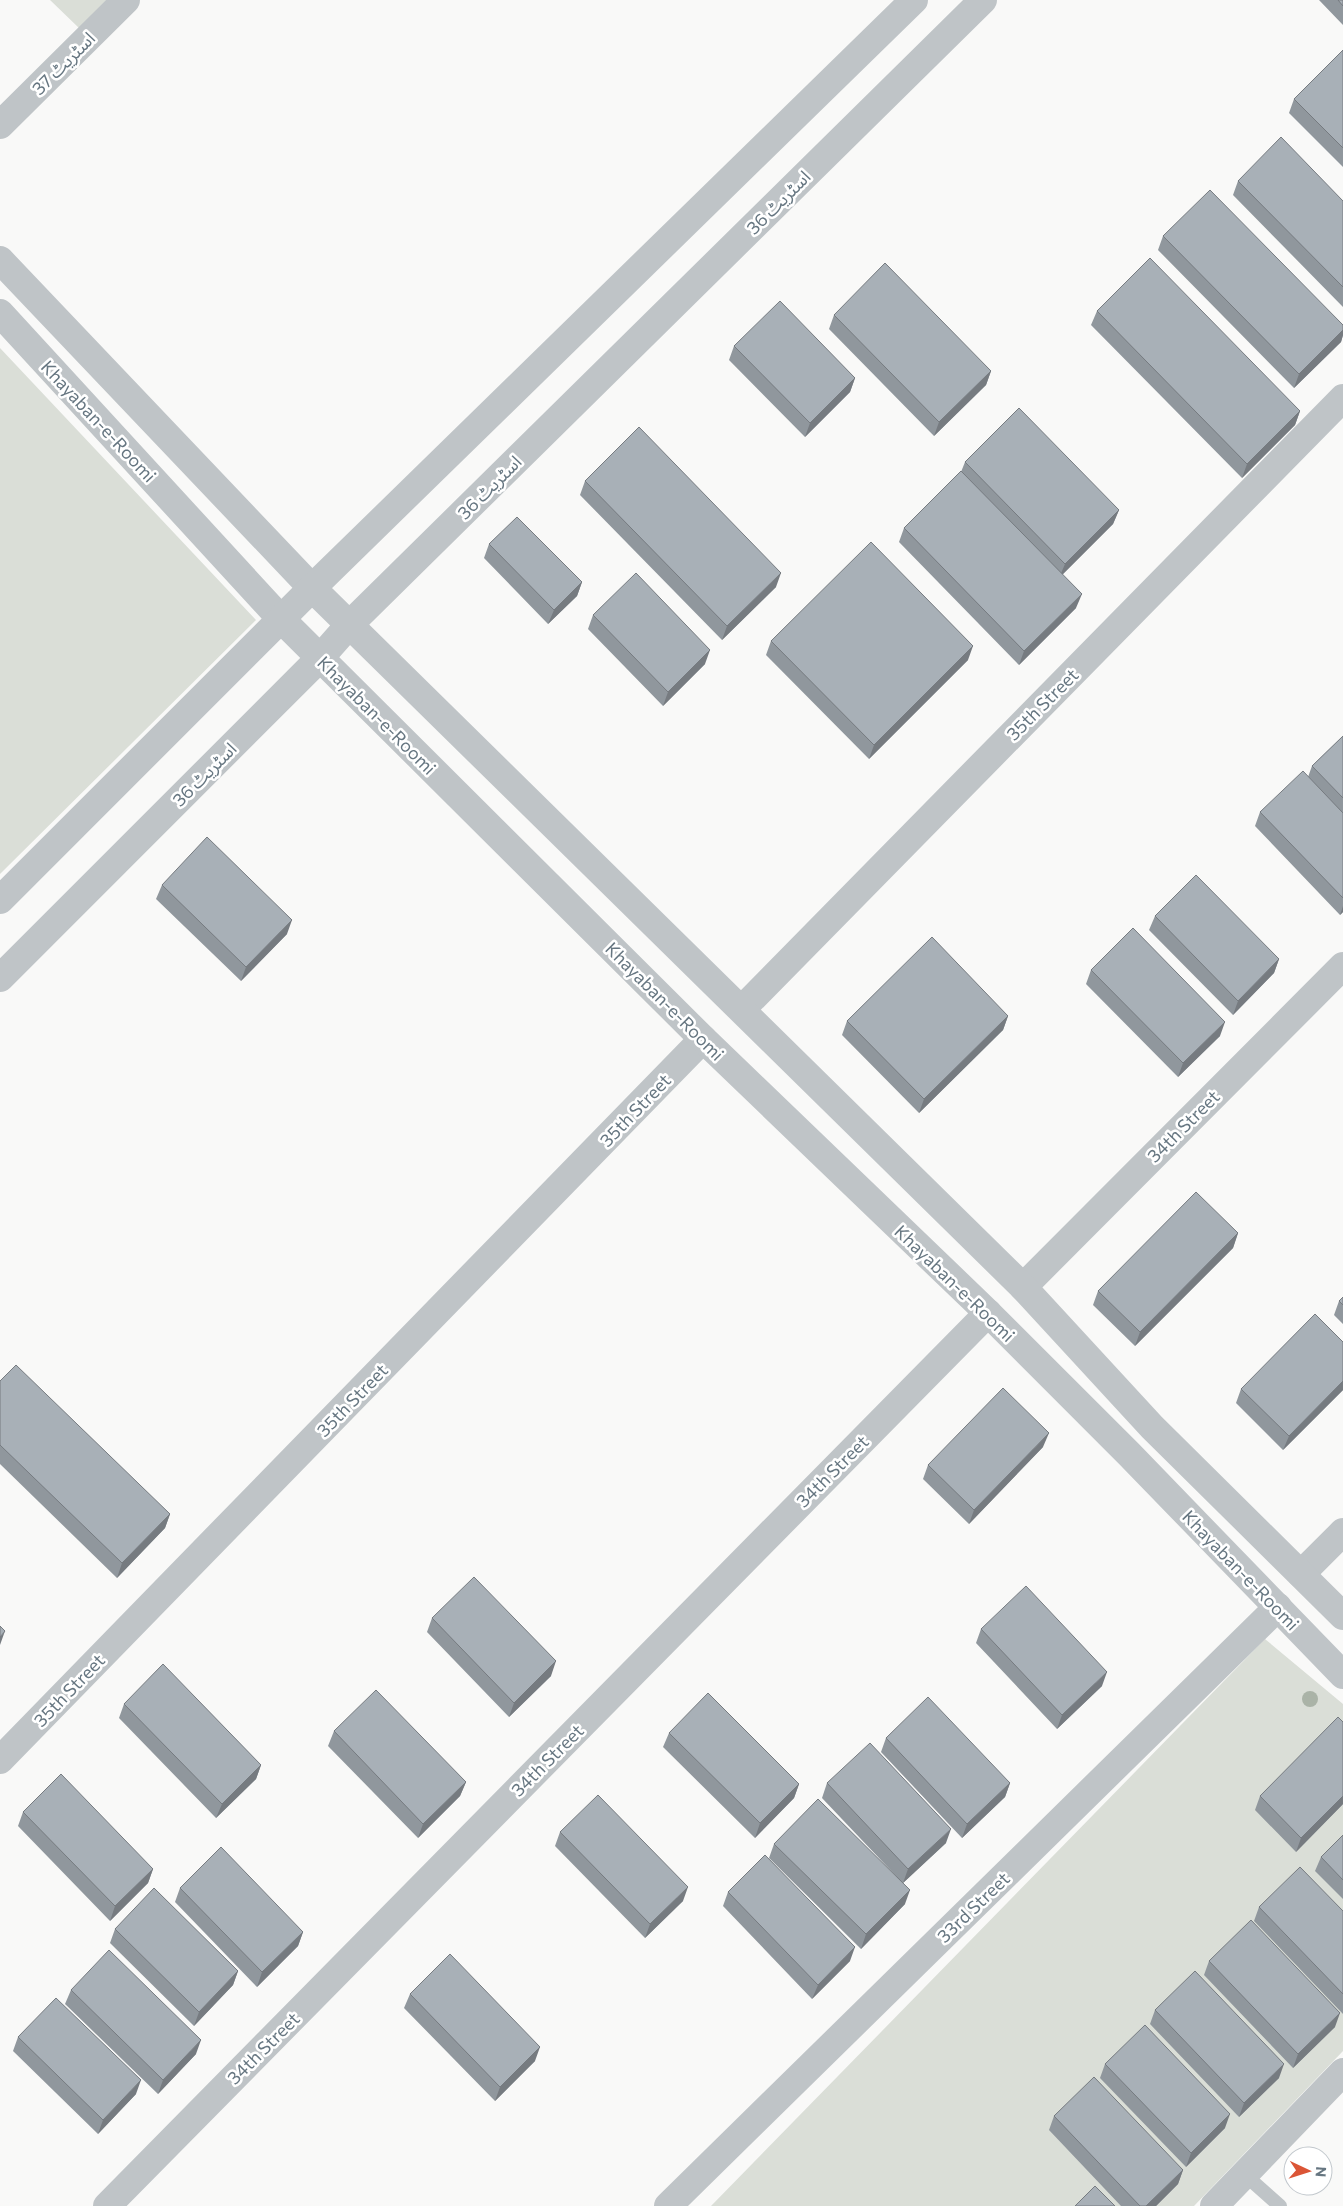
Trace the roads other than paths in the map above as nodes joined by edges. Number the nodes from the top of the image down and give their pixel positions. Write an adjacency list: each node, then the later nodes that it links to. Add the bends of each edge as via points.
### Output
1 (126, 0): 4 (street, اسٹریٹ 37)
2 (914, 0): 8 (street)
3 (983, 0): 10 (street, اسٹریٹ 36)
4 (0, 126)
5 (0, 260): 8 (street)
6 (0, 313): 9 (street, Khayaban-e-Roomi)
7 (1343, 398): 15 (street, 35th Street)
8 (312, 588): 9 (street); 10 (street)
9 (280, 619): 11 (street, Khayaban-e-Roomi); 12 (street)
10 (350, 624): 11 (street, اسٹریٹ 36); 15 (street)
11 (320, 658): 14 (street, اسٹریٹ 36); 16 (street, Khayaban-e-Roomi)
12 (0, 900)
13 (1343, 966): 17 (street, 34th Street)
14 (0, 978)
15 (742, 1009): 17 (street)
16 (703, 1039): 18 (street, Khayaban-e-Roomi); 26 (street, 35th Street)
17 (1023, 1287): 19 (street)
18 (988, 1313): 20 (street, Khayaban-e-Roomi); 29 (street, 34th Street)
19 (1152, 1427): 20 (street); 22 (street)
20 (1129, 1454): 23 (street, Khayaban-e-Roomi)
21 (1343, 1532): 22 (street)
22 (1301, 1574): 24 (street)
23 (1278, 1607): 25 (street, Khayaban-e-Roomi); 30 (street, 33rd Street)
24 (1343, 1616)
25 (1343, 1676)
26 (0, 1760)
27 (1343, 2072): 28 (street)
28 (1244, 2174): 31 (street); 32 (lane)
29 (107, 2206)
30 (668, 2206)
31 (1214, 2206)
32 (1280, 2206)

